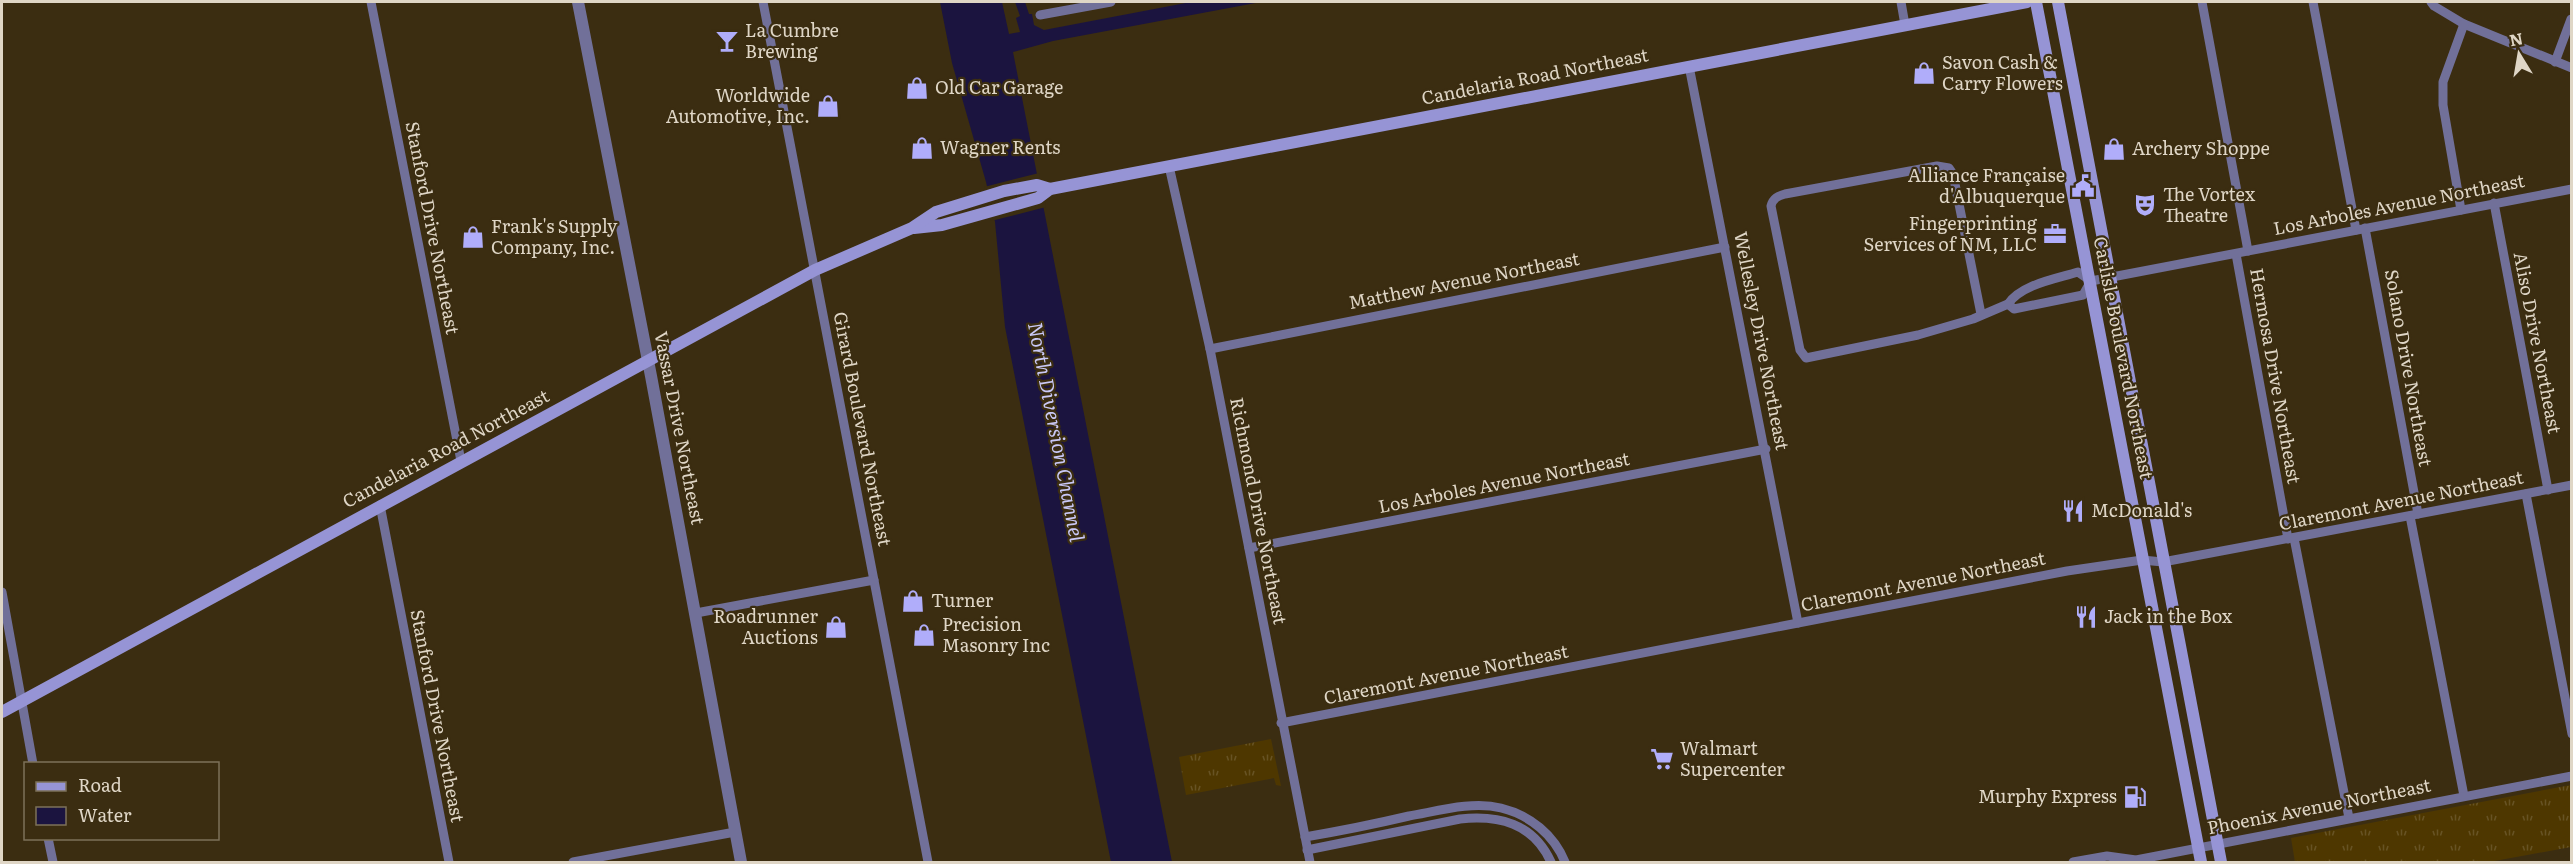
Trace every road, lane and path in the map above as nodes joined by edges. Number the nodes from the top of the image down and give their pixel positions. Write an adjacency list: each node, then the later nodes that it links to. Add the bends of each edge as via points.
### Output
1 (371, 2): 37 (street, Stanford Drive Northeast)
2 (578, 2): 35 (street, Vassar Drive Northeast)
3 (763, 2): 29 (street, Girard Boulevard Northeast)
4 (1111, 2): 12 (street)
5 (1901, 2): 15 (street)
6 (2027, 2): 15 (main road, Candelaria Road Northeast)
7 (2036, 2): 31 (main road, Carlisle Boulevard Northeast)
8 (2058, 2): 30 (main road, Carlisle Boulevard Northeast)
9 (2202, 2): 27 (street, Hermosa Drive Northeast)
10 (2313, 2): 25 (street, Solano Drive Northeast)
11 (2431, 2): 14 (street)
12 (1040, 15)
13 (2571, 19): 16 (street)
14 (2464, 24): 16 (street); 23 (street, via 2443,82 2443,105)
15 (1905, 25): 17 (main road, Candelaria Road Northeast)
16 (2555, 62): 18 (street)
17 (1689, 66): 19 (main road, Candelaria Road Northeast); 26 (street, Wellesley Drive Northeast)
18 (2571, 68)
19 (1169, 166): 20 (main road, Candelaria Road Northeast); 34 (street, Richmond Drive Northeast)
20 (1050, 189): 24 (main road, Candelaria Road Northeast, via 1038,198 942,225); 24 (main road, Candelaria Road Northeast, via 1037,185 976,200 936,212)
21 (2571, 189): 22 (street, Los Arboles Avenue Northeast)
22 (2494, 203): 23 (street, Los Arboles Avenue Northeast); 39 (street, Aliso Drive Northeast)
23 (2462, 210): 25 (street, Los Arboles Avenue Northeast)
24 (912, 228): 29 (main road, Candelaria Road Northeast)
25 (2361, 229): 27 (street, Los Arboles Avenue Northeast); 42 (street, Solano Drive Northeast)
26 (1725, 247): 34 (street, Matthew Avenue Northeast); 36 (street, Wellesley Drive Northeast)
27 (2248, 251): 28 (street, Los Arboles Avenue Northeast)
28 (2236, 254): 30 (street, Los Arboles Avenue Northeast); 43 (street, Hermosa Drive Northeast)
29 (815, 270): 35 (main road, Candelaria Road Northeast); 47 (street, Girard Boulevard Northeast)
30 (2110, 278): 31 (street, Los Arboles Avenue Northeast); 46 (main road, Carlisle Boulevard Northeast)
31 (2091, 281): 32 (street, via 2078,272 2027,290); 32 (street, via 2083,295 2014,309); 45 (main road, Carlisle Boulevard Northeast)
32 (2008, 304): 33 (street)
33 (1981, 314): 33 (street, via 1973,320 1918,335 1806,358 1800,350 1772,201 1796,192 1937,166 1949,168)
34 (1210, 349): 44 (street, Richmond Drive Northeast)
35 (647, 362): 37 (main road, Candelaria Road Northeast); 49 (street, Vassar Drive Northeast)
36 (1766, 449): 44 (street, Los Arboles Avenue Northeast); 50 (street, Wellesley Drive Northeast)
37 (461, 461): 41 (main road, Candelaria Road Northeast)
38 (2571, 485): 39 (street, Claremont Avenue Northeast)
39 (2548, 490): 40 (street, Claremont Avenue Northeast)
40 (2526, 494): 42 (street, Claremont Avenue Northeast); 55 (street)
41 (380, 506): 52 (main road, Candelaria Road Northeast); 68 (street, Stanford Drive Northeast)
42 (2414, 515): 43 (street, Claremont Avenue Northeast); 59 (street, Solano Drive Northeast)
43 (2291, 539): 46 (street, Claremont Avenue Northeast); 60 (street, Hermosa Drive Northeast)
44 (1249, 548): 54 (street, Richmond Drive Northeast)
45 (2142, 560): 46 (street, Claremont Avenue Northeast); 50 (street, Claremont Avenue Northeast); 51 (main road, Carlisle Boulevard Northeast)
46 (2163, 562): 57 (main road, Carlisle Boulevard Northeast)
47 (874, 580): 49 (street); 71 (street, Girard Boulevard Northeast)
48 (2, 592): 52 (street)
49 (696, 613): 61 (street, Vassar Drive Northeast)
50 (1798, 623): 54 (street, Claremont Avenue Northeast)
51 (2167, 689): 57 (main road, via 2181,696 2192,753); 65 (main road, Carlisle Boulevard Northeast)
52 (21, 701): 53 (main road, Candelaria Road Northeast); 56 (street)
53 (2, 712)
54 (1281, 723): 62 (street, Richmond Drive Northeast)
55 (2571, 734)
56 (33, 762)
57 (2204, 770): 64 (main road, Carlisle Boulevard Northeast)
58 (2571, 776): 59 (street, Phoenix Avenue Northeast)
59 (2464, 796): 60 (street, Phoenix Avenue Northeast)
60 (2349, 818): 64 (street, Phoenix Avenue Northeast)
61 (735, 832): 69 (street); 70 (street, Vassar Drive Northeast)
62 (1305, 837): 66 (street, Richmond Drive Northeast); 74 (street, via 1447,809 1483,806 1502,808 1529,819 1547,833)
63 (48, 840): 67 (street)
64 (2218, 843): 65 (street, Phoenix Avenue Northeast); 77 (main road, Carlisle Boulevard Northeast)
65 (2198, 848): 75 (street, Phoenix Avenue Northeast, via 2136,860 2107,856); 76 (main road, Carlisle Boulevard Northeast)
66 (1307, 850): 72 (street, Richmond Drive Northeast); 73 (street, via 1484,817 1512,824 1536,840)
67 (52, 862)
68 (449, 862)
69 (573, 862)
70 (741, 862)
71 (928, 862)
72 (1310, 862)
73 (1551, 862)
74 (1565, 862)
75 (2073, 862)
76 (2201, 862)
77 (2222, 862)

